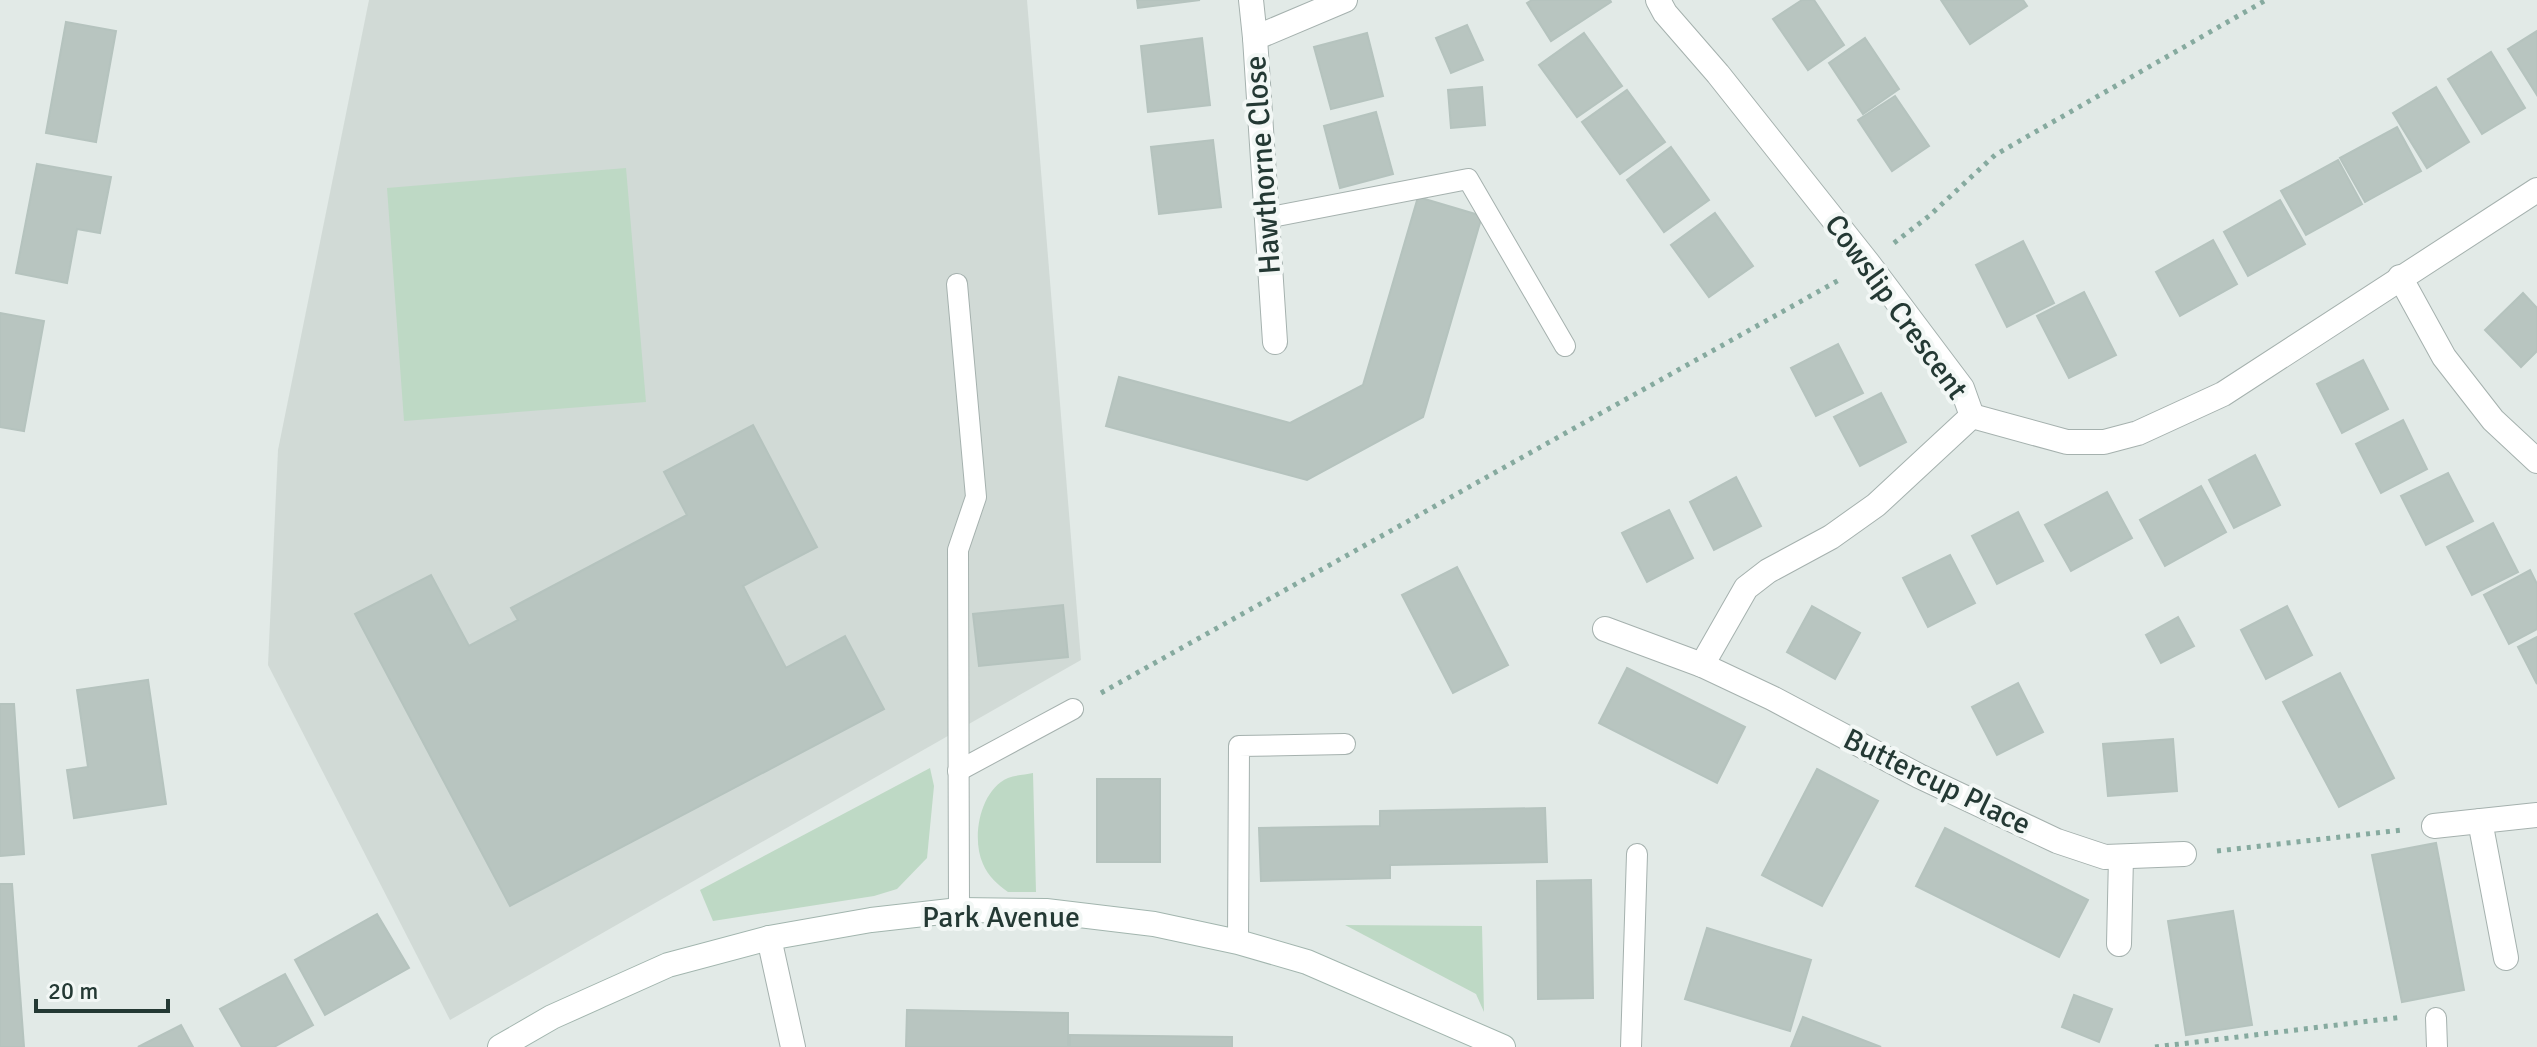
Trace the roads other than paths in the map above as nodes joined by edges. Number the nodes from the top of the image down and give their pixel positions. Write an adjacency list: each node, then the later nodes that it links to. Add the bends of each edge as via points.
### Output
1 (1251, 0): 4 (street)
2 (1345, 0): 4 (street, Hawthorne Close)
3 (1658, 0): 11 (street, Cowslip Crescent, via 1868,263 1962,388)
4 (1255, 38): 6 (street, Hawthorne Close)
5 (2537, 190): 7 (street, Cowslip Crescent)
6 (1266, 218): 9 (street, Hawthorne Close); 10 (lane, via 1468,179)
7 (2400, 277): 11 (street, Cowslip Crescent, via 2223,394 2138,433 2104,442 2067,442); 12 (street, via 2444,357 2493,420)
8 (957, 284): 17 (lane, via 976,497 958,550)
9 (1275, 342)
10 (1565, 346)
11 (1972, 416): 14 (street, via 1876,505 1746,588)
12 (2537, 461)
13 (1605, 629): 14 (street, Buttercup Place)
14 (1702, 665): 23 (street, Buttercup Place, via 2057,841)
15 (1073, 709): 17 (lane)
16 (1345, 744): 26 (lane, via 1239,746)
17 (958, 771): 24 (lane)
18 (2537, 815): 19 (street)
19 (2480, 821): 20 (street); 28 (street)
20 (2434, 826)
21 (1637, 854): 33 (lane)
22 (2184, 854): 23 (street, Buttercup Place)
23 (2121, 857): 27 (street)
24 (959, 910): 25 (street, Park Avenue); 26 (street, Park Avenue, via 1046,911 1154,924)
25 (769, 938): 30 (street, Park Avenue, via 668,965 552,1017); 31 (street)
26 (1238, 942): 32 (street, Park Avenue, via 1307,962)
27 (2119, 944)
28 (2506, 958)
29 (2436, 1018): 34 (lane)
30 (500, 1047)
31 (793, 1047)
32 (1503, 1047)
33 (1631, 1047)
34 (2437, 1047)

